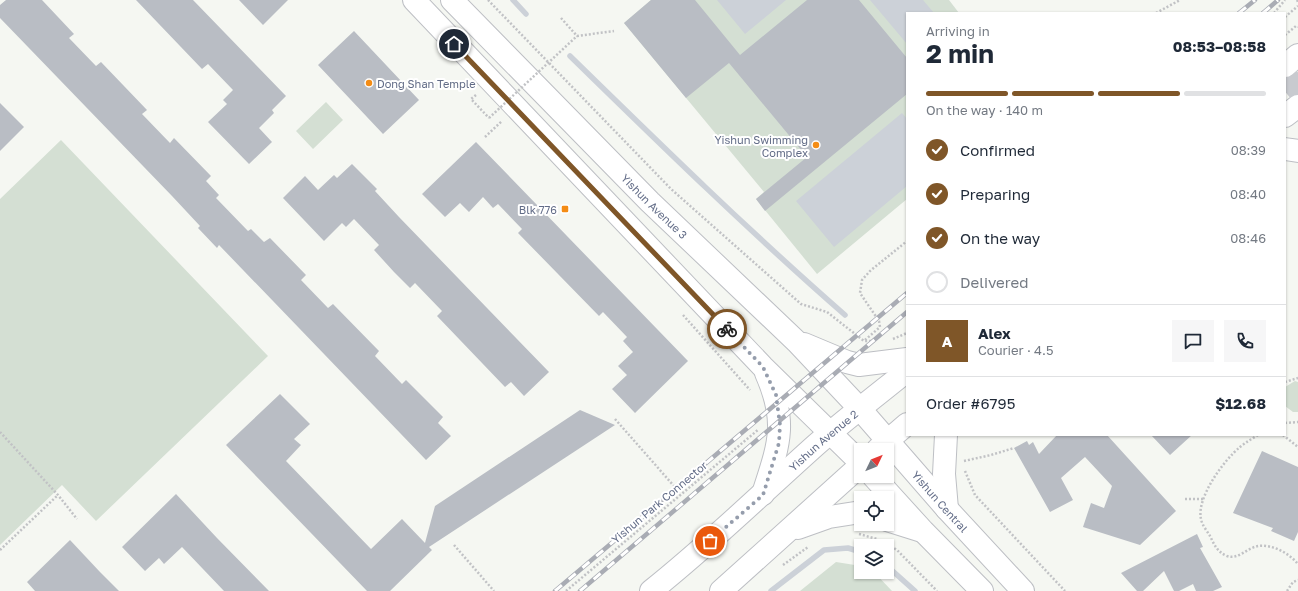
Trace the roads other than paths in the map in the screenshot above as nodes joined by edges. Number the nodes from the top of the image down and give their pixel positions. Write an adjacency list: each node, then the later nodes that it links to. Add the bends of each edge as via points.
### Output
1 (414, 0): 13 (main road)
2 (452, 0): 11 (main road, Yishun Avenue 3, via 650,202)
3 (1298, 55): 4 (main road)
4 (1286, 65)
5 (1286, 75): 6 (street)
6 (1298, 90)
7 (1298, 106): 8 (main road)
8 (1286, 115)
9 (1286, 149): 10 (main road)
10 (1298, 151)
11 (798, 342): 12 (main road, via 847,362 859,364); 15 (main road, Yishun Avenue 3)
12 (906, 359)
13 (763, 367): 17 (main road); 25 (main road, via 776,395 780,425 779,443)
14 (906, 372): 15 (main road, Yishun Avenue 2)
15 (860, 409): 17 (main road, Yishun Avenue 2); 19 (main road, Yishun Central)
16 (906, 425): 20 (main road)
17 (831, 433): 21 (main road); 25 (main road, Yishun Avenue 2)
18 (946, 436): 26 (main road, via 944,474)
19 (881, 443)
20 (884, 443)
21 (854, 457)
22 (894, 457): 26 (main road, Yishun Central)
23 (854, 470): 30 (main road)
24 (879, 483): 29 (main road)
25 (763, 495): 31 (main road, Yishun Avenue 2)
26 (947, 509): 34 (main road, Yishun Central)
27 (854, 520): 30 (main road, via 830,517)
28 (894, 522): 29 (main road)
29 (923, 531): 33 (main road)
30 (787, 532): 32 (main road)
31 (651, 591)
32 (721, 591)
33 (982, 591)
34 (1023, 591)

